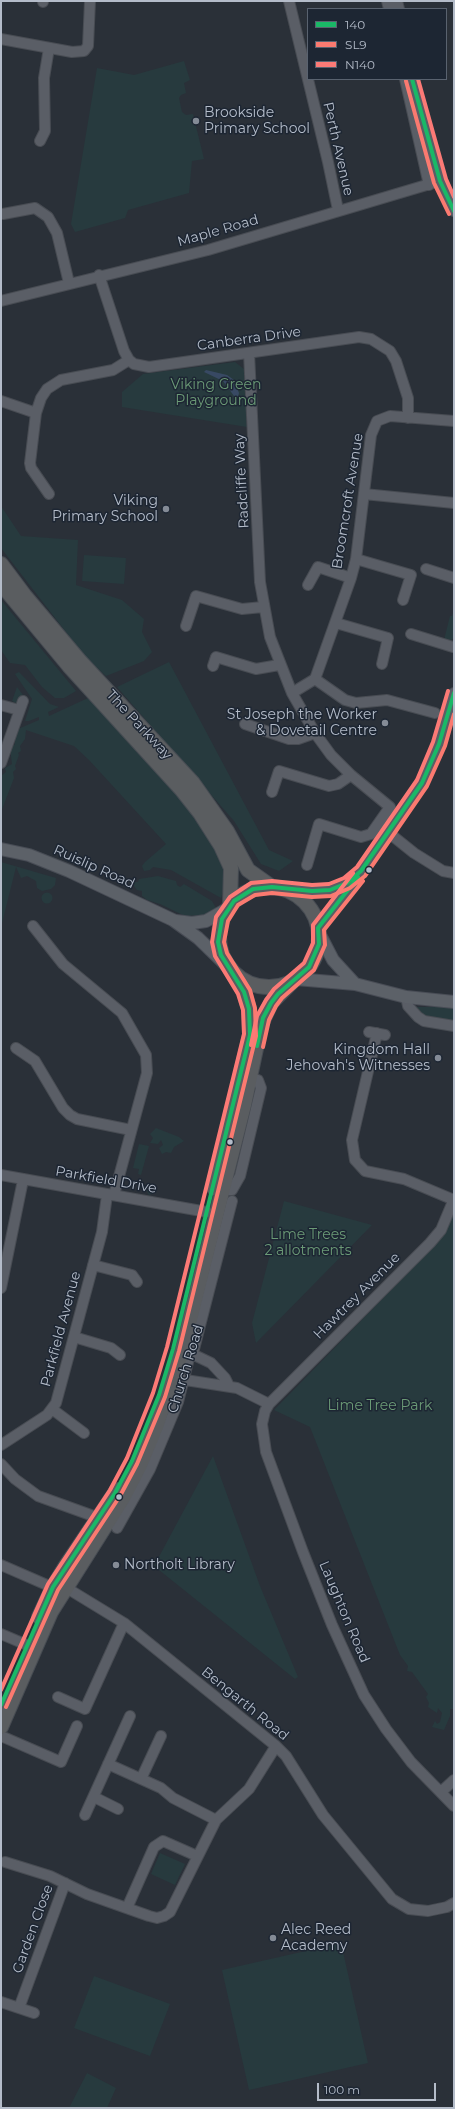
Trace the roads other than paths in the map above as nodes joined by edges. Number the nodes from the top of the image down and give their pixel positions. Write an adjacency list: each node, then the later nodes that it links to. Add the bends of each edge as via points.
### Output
1 (90, 1): 4 (street, via 88,46 84,51 72,52)
2 (289, 1): 5 (street, Perth Avenue)
3 (1, 39): 4 (street)
4 (49, 48): 9 (street, via 44,78 45,131)
5 (307, 78)
6 (308, 80): 12 (street, Perth Avenue)
7 (405, 80): 11 (street)
8 (412, 80): 10 (street)
9 (40, 141)
10 (440, 181): 11 (street, Maple Road); 13 (street)
11 (429, 185): 12 (street, Maple Road)
12 (338, 210): 15 (street, Maple Road, via 208,250)
13 (454, 212)
14 (3, 214): 16 (street, via 35,208 48,217 57,233)
15 (99, 276): 16 (street, Maple Road); 19 (street)
16 (68, 283): 17 (street, Maple Road)
17 (1, 301)
18 (249, 353): 19 (street, Canberra Drive, via 149,367 142,367); 22 (street, Canberra Drive, via 359,337 371,339 390,351 396,361 408,398); 35 (street, Radcliffe Way)
19 (129, 360): 21 (street, via 113,370 60,380 41,398)
20 (1, 401): 21 (street)
21 (36, 413): 24 (street, via 30,463)
22 (408, 418): 23 (street, Broomcroft Avenue); 25 (street, Broomcroft Avenue, via 390,416 377,421 371,435)
23 (454, 421)
24 (49, 494)
25 (364, 494): 26 (street); 27 (street, Broomcroft Avenue)
26 (454, 503)
27 (356, 559): 30 (street, Broomcroft Avenue); 34 (street, via 411,575)
28 (1, 564): 40 (highway, The Parkway)
29 (426, 569): 31 (street)
30 (351, 578): 33 (street, via 318,567); 36 (street, Broomcroft Avenue)
31 (454, 578)
32 (1, 584): 40 (highway, The Parkway)
33 (308, 585)
34 (403, 600)
35 (263, 607): 37 (street, via 242,609 196,596); 42 (street, Radcliffe Way)
36 (336, 623): 41 (street, via 388,638); 44 (street, Broomcroft Avenue)
37 (186, 626)
38 (411, 634): 39 (street)
39 (453, 647)
40 (74, 663): 48 (highway, The Parkway)
41 (382, 664)
42 (279, 665): 43 (street, via 256,669 216,657); 45 (street, Radcliffe Way)
43 (213, 666)
44 (315, 679): 45 (street); 49 (street, via 345,700 356,703 387,700)
45 (292, 693): 51 (street, Radcliffe Way)
46 (454, 693): 56 (street, via 431,764 422,783)
47 (1, 705): 52 (street, via 21,706)
48 (113, 706): 61 (highway, The Parkway, via 193,783 212,806 248,870); 62 (highway, The Parkway, via 200,813 221,846 231,868)
49 (435, 713)
50 (245, 724): 51 (street, via 290,739)
51 (315, 733): 53 (street, Radcliffe Way, via 331,755)
52 (1, 763)
53 (351, 775): 54 (street, via 338,784 329,786 279,770); 55 (street, Radcliffe Way, via 390,807)
54 (272, 792)
55 (377, 825): 56 (street); 58 (street, Radcliffe Way, via 371,834 361,837 319,824)
56 (389, 832): 59 (street); 60 (street, via 414,853 443,871)
57 (1, 849): 63 (main road, Ruislip Road, via 29,855 69,871)
58 (307, 865)
59 (361, 871): 61 (street, via 347,883 330,890); 65 (street)
60 (454, 873)
61 (276, 888): 62 (highway, via 262,887 248,892); 65 (highway, via 294,894 305,902 313,913)
62 (229, 907): 63 (main road, Ruislip Road, via 212,919 199,923); 66 (highway, via 219,929 218,942 221,955)
63 (173, 920): 66 (main road, Ruislip Road, via 198,938)
64 (33, 926): 74 (street, Parkfield Avenue, via 63,964 122,1013 146,1055 147,1073)
65 (318, 930): 67 (highway, via 319,944 316,956 309,967); 68 (main road, via 326,950)
66 (231, 971): 67 (highway, via 256,986 268,988); 79 (highway, Church Road, via 248,1004 250,1035)
67 (294, 981): 68 (main road); 84 (highway, Church Road, via 271,1003 263,1018 227,1196)
68 (355, 984): 69 (main road)
69 (406, 997): 70 (main road); 71 (street, via 408,1006 424,1021)
70 (454, 1002)
71 (454, 1026)
72 (377, 1033): 78 (street, via 352,1140 355,1160 364,1171 404,1179)
73 (16, 1048): 74 (street, via 35,1061 62,1108 77,1120)
74 (131, 1130): 77 (street, Parkfield Avenue)
75 (1, 1175): 76 (street, Parkfield Drive)
76 (23, 1180): 77 (street, Parkfield Drive); 82 (street)
77 (111, 1195): 79 (street, Parkfield Drive); 80 (street, Parkfield Avenue)
78 (454, 1200): 88 (street, Hawtrey Avenue, via 441,1230 430,1243)
79 (208, 1212): 93 (highway, Church Road, via 159,1395 132,1461)
80 (93, 1265): 81 (street, via 132,1275); 83 (street, Parkfield Avenue)
81 (137, 1282)
82 (1, 1288)
83 (74, 1337): 85 (street, via 111,1348); 89 (street, Parkfield Avenue)
84 (187, 1352): 86 (highway, Church Road); 87 (street, via 211,1363)
85 (120, 1355)
86 (179, 1379): 87 (street); 94 (street, Church Road, via 168,1429 150,1469); 97 (highway, Church Road, via 130,1486)
87 (229, 1386): 88 (street, via 243,1390)
88 (269, 1404): 112 (street, Laughton Road, via 262,1424 266,1452 332,1625 364,1695 386,1729 411,1762)
89 (52, 1409): 90 (street); 91 (street, Parkfield Avenue, via 47,1416)
90 (84, 1433)
91 (1, 1445)
92 (1, 1464): 93 (street, via 15,1479 38,1496)
93 (99, 1518): 100 (highway, Church Road, via 53,1587)
94 (116, 1528)
95 (1, 1565): 96 (street)
96 (48, 1585)
97 (65, 1587): 98 (street, Bengarth Road); 105 (highway, Church Road, via 45,1624)
98 (124, 1623): 101 (street, via 85,1708); 108 (street, Bengarth Road)
99 (1, 1634): 100 (street)
100 (27, 1645): 102 (highway, Church Road)
101 (58, 1697)
102 (1, 1705)
103 (130, 1716): 109 (street)
104 (77, 1726): 106 (street, via 61,1762)
105 (1, 1727)
106 (1, 1736)
107 (161, 1736): 110 (street)
108 (276, 1746): 117 (street, via 249,1789); 121 (street, Bengarth Road, via 286,1756 323,1815 392,1899 409,1909 428,1911)
109 (108, 1764): 110 (street); 113 (street)
110 (141, 1779): 117 (street, via 162,1788 173,1798)
111 (454, 1780): 112 (street)
112 (441, 1792): 114 (street, Laughton Road)
113 (94, 1797): 115 (street); 116 (street)
114 (454, 1806)
115 (118, 1809)
116 (85, 1815)
117 (216, 1820): 118 (street)
118 (197, 1856): 122 (street, via 170,1912 157,1918); 122 (street, via 163,1841 154,1847)
119 (5, 1862): 120 (street, via 15,1870)
120 (65, 1883): 122 (street); 124 (street, Garden Close)
121 (454, 1903)
122 (126, 1908)
123 (1, 2002): 124 (street)
124 (19, 2008): 125 (street)
125 (34, 2013)

